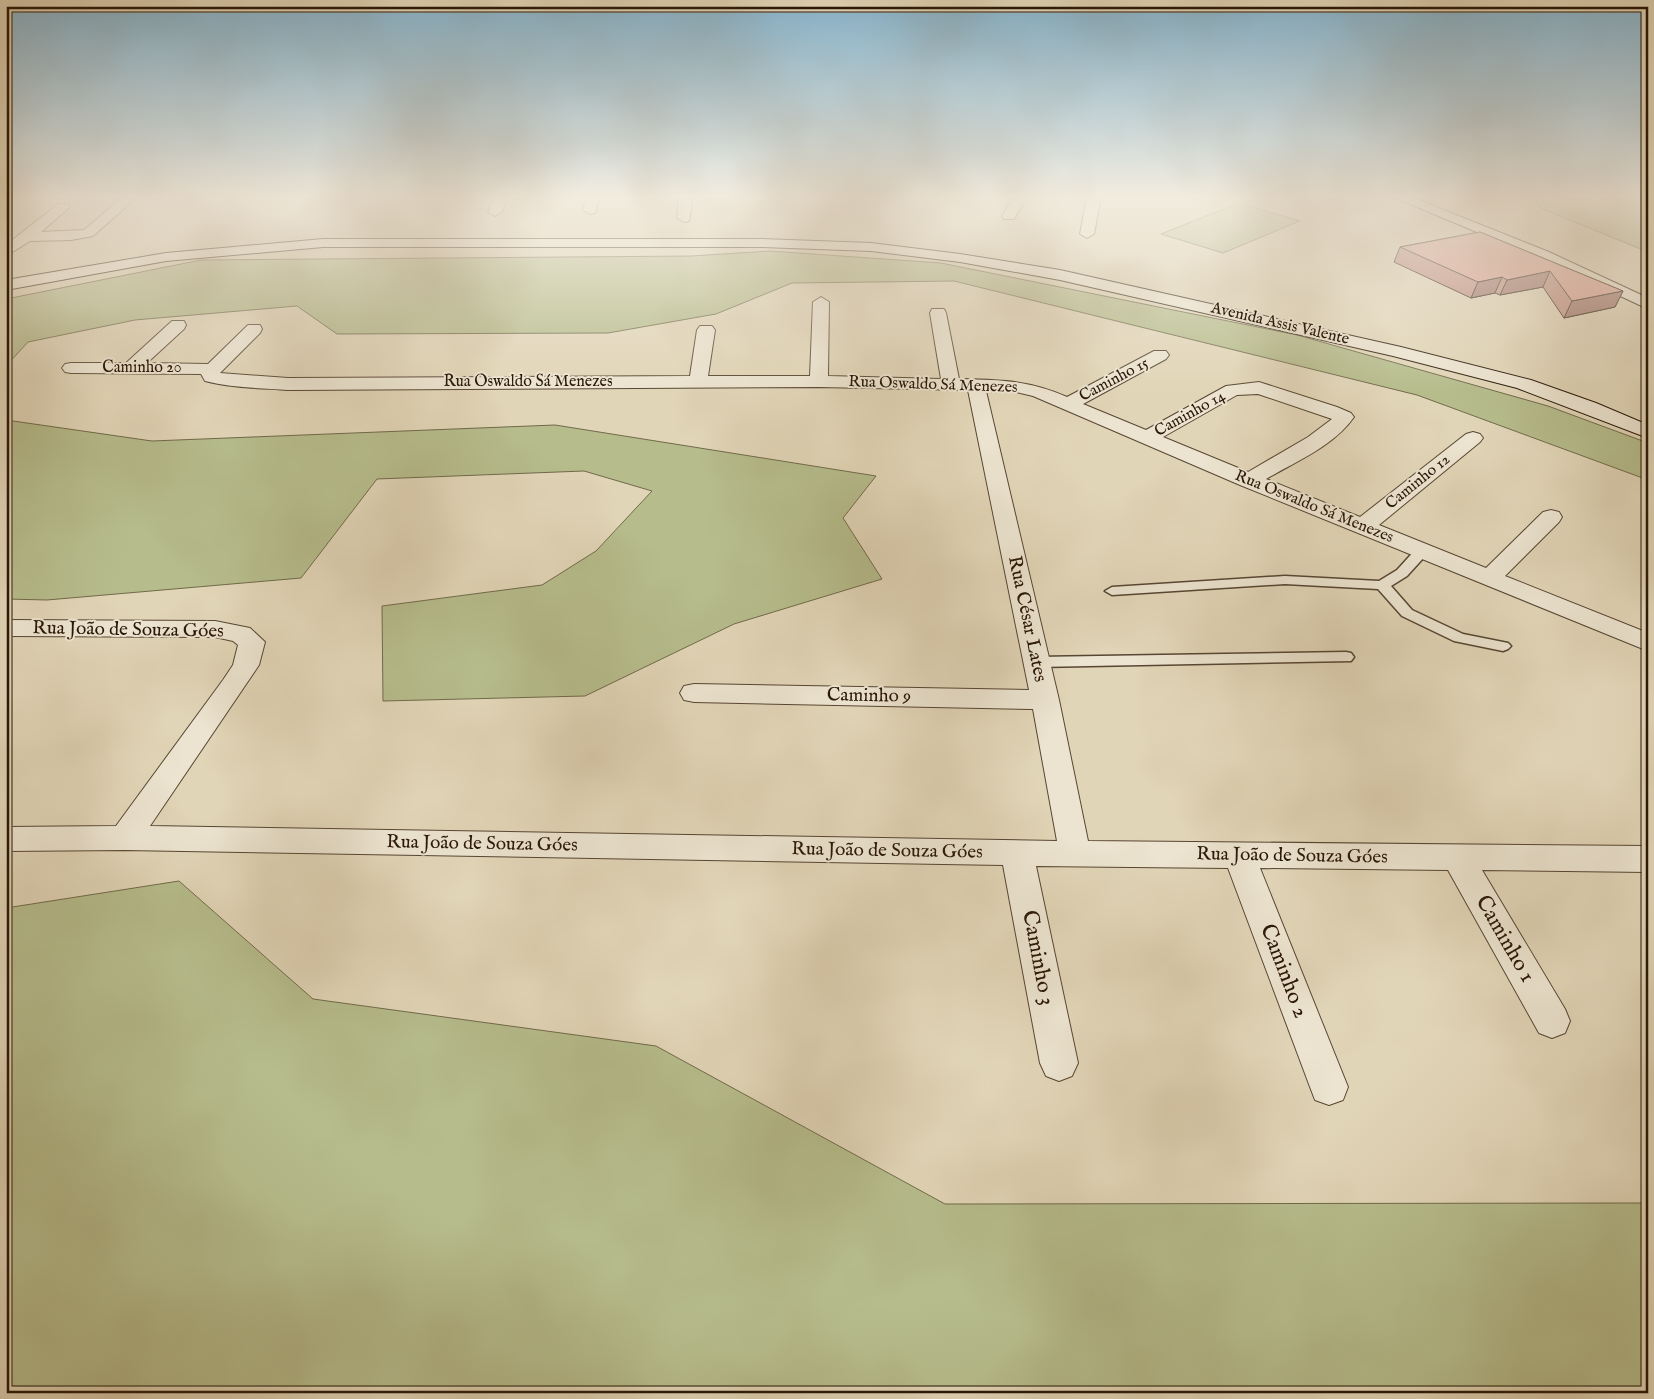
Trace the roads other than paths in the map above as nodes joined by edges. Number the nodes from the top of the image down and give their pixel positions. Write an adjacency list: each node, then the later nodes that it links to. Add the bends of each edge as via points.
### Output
1 (137, 262): 4 (street, Avenida Assis Valente)
2 (986, 262): 20 (street, Avenida Assis Valente, via 1051,273 1396,351 1524,384)
3 (1558, 262): 6 (street)
4 (6, 286)
5 (821, 302): 16 (street)
6 (1648, 304)
7 (938, 313): 17 (street)
8 (178, 326): 13 (street)
9 (254, 329): 14 (street)
10 (706, 330): 15 (street)
11 (1160, 355): 19 (street, Caminho 15)
12 (71, 368): 13 (street, Caminho 20)
13 (131, 368): 14 (street, Caminho 20)
14 (213, 369): 15 (street, Rua Oswaldo Sá Menezes, via 211,377 224,380 288,384)
15 (698, 381): 16 (street, Rua Oswaldo Sá Menezes)
16 (819, 381): 17 (street, Rua Oswaldo Sá Menezes)
17 (952, 385): 18 (street, Rua Oswaldo Sá Menezes)
18 (976, 386): 19 (street, Rua Oswaldo Sá Menezes, via 1016,386); 34 (street, Rua César Lates)
19 (1068, 404): 21 (street, Rua Oswaldo Sá Menezes)
20 (1648, 432)
21 (1147, 438): 23 (street, Rua Oswaldo Sá Menezes); 23 (street, Caminho 14, via 1233,390 1259,388 1344,417 1313,442)
22 (1473, 438): 25 (street, Caminho 12)
23 (1248, 480): 25 (street, Rua Oswaldo Sá Menezes)
24 (1551, 517): 27 (street)
25 (1363, 526): 26 (street, Rua Oswaldo Sá Menezes)
26 (1422, 551): 27 (street, Rua Oswaldo Sá Menezes); 28 (lane, via 1402,573)
27 (1489, 578): 31 (street, Rua Oswaldo Sá Menezes)
28 (1382, 585): 29 (lane, via 1285,580); 32 (lane, via 1407,613 1459,638)
29 (1112, 591)
30 (6, 628): 37 (street, Rua João de Souza Góes, via 215,629 241,634 252,642 246,665 233,686)
31 (1643, 632)
32 (1503, 646)
33 (1346, 657): 34 (lane)
34 (1037, 662): 36 (street, Rua César Lates)
35 (694, 694): 36 (street, Caminho 9)
36 (1045, 700): 40 (street, Rua César Lates)
37 (125, 838): 38 (street, Rua João de Souza Góes); 39 (street, Rua João de Souza Góes)
38 (6, 839)
39 (1017, 853): 40 (street, Rua João de Souza Góes); 45 (street, Caminho 3)
40 (1075, 854): 41 (street, Rua João de Souza Góes)
41 (1239, 855): 42 (street, Rua João de Souza Góes); 46 (street, Caminho 2)
42 (1458, 857): 43 (street, Rua João de Souza Góes); 44 (street, Caminho 1)
43 (1648, 859)
44 (1552, 1021)
45 (1060, 1063)
46 (1329, 1087)

